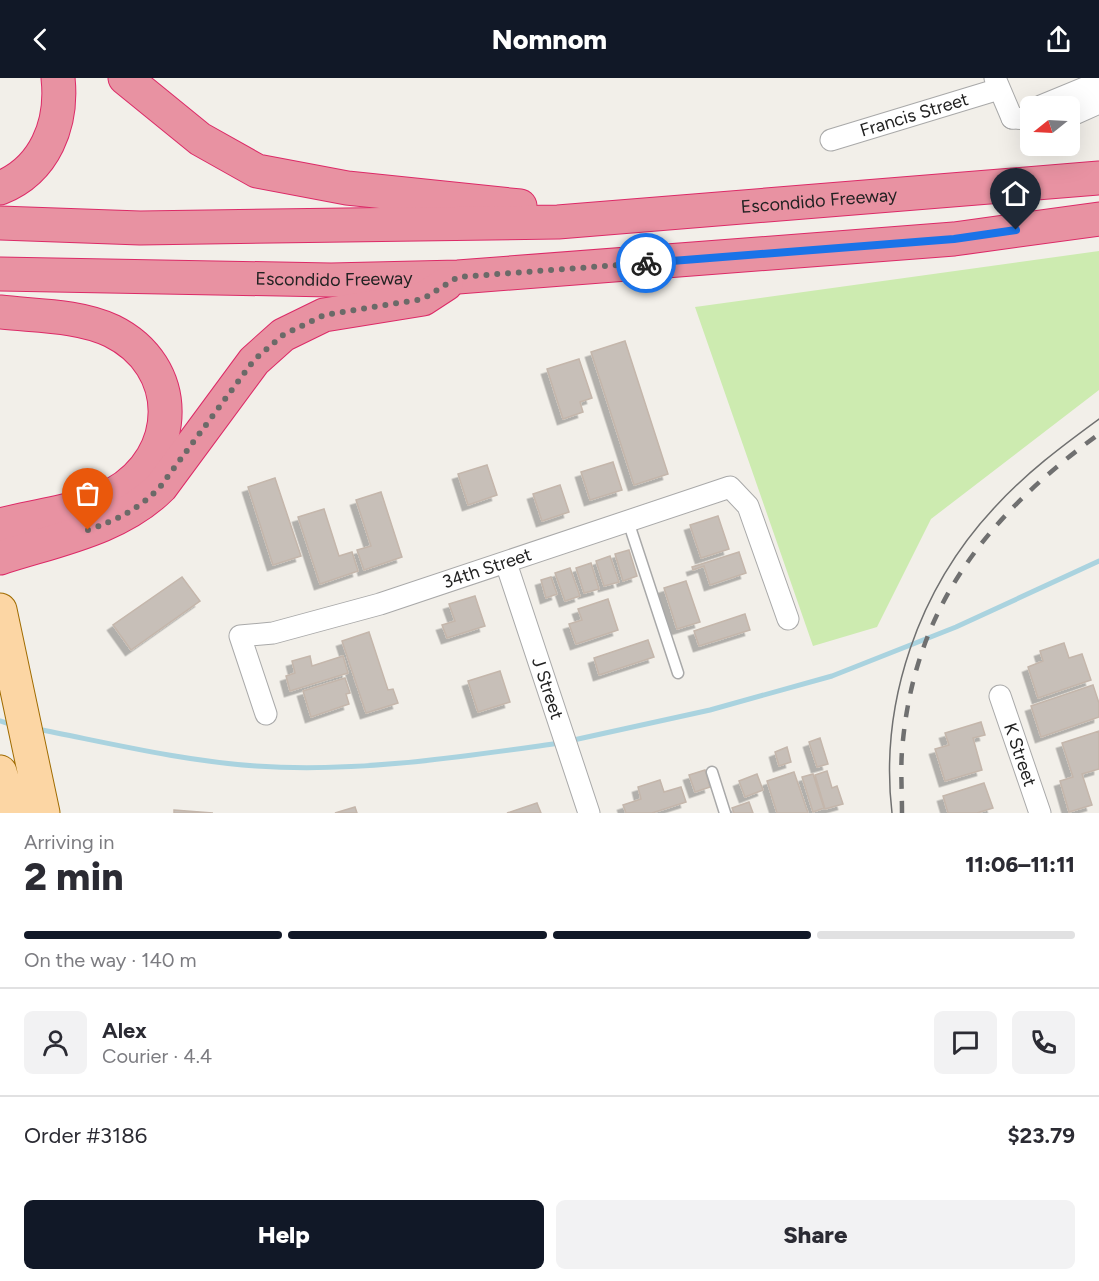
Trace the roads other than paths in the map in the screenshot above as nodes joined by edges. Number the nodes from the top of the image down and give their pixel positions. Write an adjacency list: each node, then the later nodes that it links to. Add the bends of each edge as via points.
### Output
1 (58, 78): 11 (highway, via 60,112 50,142 37,163 15,182)
2 (125, 78): 12 (highway, via 201,139 257,171 347,188)
3 (1099, 82): 5 (street)
4 (997, 84): 7 (street); 9 (street, Francis Street)
5 (1065, 96)
6 (1099, 103): 8 (street)
7 (1020, 111)
8 (1080, 112)
9 (831, 140)
10 (1099, 178): 12 (highway, Escondido Freeway)
11 (0, 188)
12 (634, 218): 14 (highway, Escondido Freeway, via 409,226 140,228)
13 (1099, 219): 16 (highway, Escondido Freeway, via 954,239)
14 (0, 223)
15 (0, 274): 16 (highway, Escondido Freeway, via 331,280)
16 (458, 277): 20 (highway, via 423,299 324,315 283,335 254,360 145,503 109,523)
17 (0, 312): 19 (highway, via 85,323 110,330 132,343 154,370 163,391 166,413 157,454 139,476 113,495)
18 (628, 521): 21 (street, 34th Street); 23 (street, 34th Street, via 730,487 748,506); 24 (lane)
19 (0, 525)
20 (0, 558)
21 (506, 563): 26 (street, 34th Street, via 380,604 273,633 240,636); 31 (street, J Street)
22 (0, 610): 30 (main road)
23 (788, 619)
24 (678, 673)
25 (1000, 696): 33 (street, K Street)
26 (266, 714)
27 (0, 772): 29 (main road)
28 (712, 772): 32 (lane)
29 (12, 813)
30 (43, 813)
31 (589, 813)
32 (725, 813)
33 (1040, 813)

